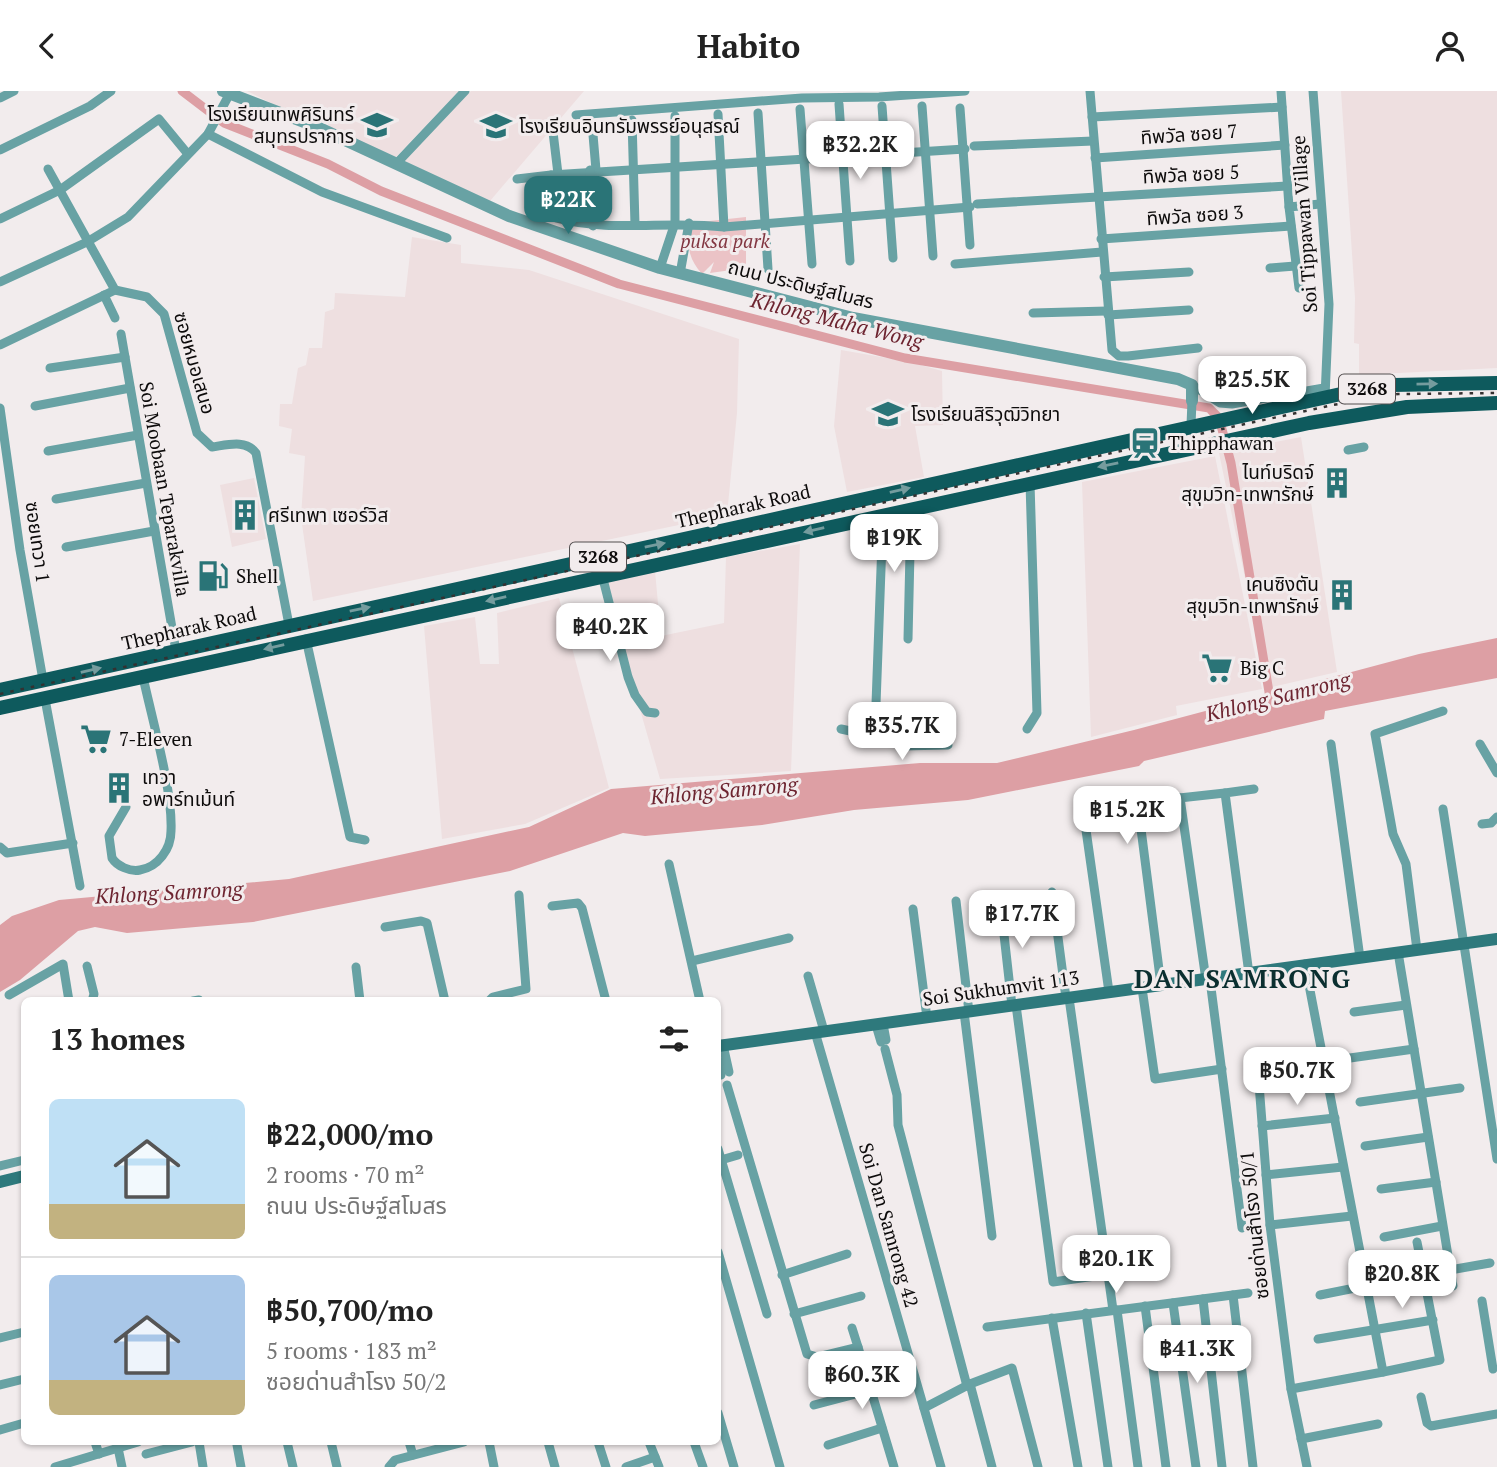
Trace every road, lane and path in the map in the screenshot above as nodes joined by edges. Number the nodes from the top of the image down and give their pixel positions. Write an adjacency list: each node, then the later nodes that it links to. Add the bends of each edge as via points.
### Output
1 (15, 91): 9 (street)
2 (111, 91): 28 (street)
3 (465, 91): 36 (street)
4 (965, 91): 18 (street)
5 (1090, 91): 20 (street)
6 (1281, 91): 13 (street)
7 (1313, 91): 47 (street, Soi Tippawan Village)
8 (226, 93): 24 (street); 36 (street, ถนน ประดิษฐ์สโมสร, via 317,127)
9 (0, 98)
10 (838, 104): 33 (street)
11 (881, 106): 31 (street)
12 (922, 106): 29 (street)
13 (1282, 107): 20 (street); 26 (street)
14 (960, 108): 27 (street)
15 (800, 109): 32 (street)
16 (758, 113): 35 (street)
17 (718, 114): 37 (street)
18 (576, 115)
19 (675, 115): 38 (street)
20 (1092, 117): 25 (street)
21 (632, 120): 39 (street)
22 (592, 123): 41 (street)
23 (553, 132): 42 (street)
24 (209, 133): 30 (street); 62 (street, via 322,192)
25 (1093, 141): 27 (street); 34 (street)
26 (1285, 145): 34 (street, ทิพวัล ซอย 7); 44 (street)
27 (970, 147): 29 (street); 48 (street)
28 (0, 150)
29 (925, 151): 31 (street); 50 (street)
30 (187, 153): 45 (street, via 159,119); 64 (street, via 128,217)
31 (885, 154): 33 (street); 51 (street)
32 (803, 156): 33 (street); 35 (street); 54 (street)
33 (844, 158): 52 (street)
34 (1095, 158): 46 (street)
35 (761, 160): 37 (street); 57 (street)
36 (396, 164): 73 (street, ถนน ประดิษฐ์สโมสร, via 509,216)
37 (722, 164): 38 (street); 61 (street)
38 (675, 165): 39 (street); 55 (street)
39 (634, 167): 41 (street); 58 (street)
40 (48, 169): 45 (street)
41 (593, 170): 42 (street); 59 (street)
42 (554, 174): 43 (street); 59 (street, ทิพวัล ซอย 5, via 556,218)
43 (517, 179)
44 (1287, 186): 46 (street, ทิพวัล ซอย 5); 49 (street)
45 (60, 190): 53 (street); 64 (street)
46 (1098, 197): 48 (street, ทิพวัล ซอย 5); 63 (street)
47 (1320, 204): 49 (street); 95 (street, Soi Tippawan Village, via 1329,304)
48 (973, 206): 50 (street, ทิพวัล ซอย 5); 65 (street)
49 (1289, 207): 60 (street)
50 (930, 210): 51 (street, ทิพวัล ซอย 5); 67 (street)
51 (889, 214): 52 (street, ทิพวัล ซอย 5); 68 (street)
52 (847, 217): 54 (street, ทิพวัล ซอย 5); 69 (street)
53 (0, 219)
54 (807, 219): 57 (street, ทิพวัล ซอย 5); 70 (street)
55 (675, 223): 56 (street, ทิพวัล ซอย 5); 58 (street, ทิพวัล ซอย 5); 73 (street)
56 (689, 223): 61 (street, ทิพวัล ซอย 5); 77 (street)
57 (766, 223): 61 (street, ทิพวัล ซอย 5); 74 (street)
58 (635, 225): 59 (street, ทิพวัล ซอย 5)
59 (593, 226)
60 (1291, 226): 63 (street, ทิพวัล ซอย 3); 72 (street)
61 (724, 227)
62 (447, 237)
63 (1101, 239): 66 (street)
64 (87, 242): 79 (street); 81 (street)
65 (970, 245)
66 (1102, 252): 71 (street); 78 (street)
67 (933, 255)
68 (893, 258)
69 (850, 261)
70 (812, 264)
71 (955, 264)
72 (1295, 266): 75 (street); 80 (street)
73 (660, 268): 77 (street, ถนน ประดิษฐ์สโมสร)
74 (768, 268)
75 (1270, 268)
76 (1189, 272): 78 (street)
77 (680, 274): 93 (street, ถนน ประดิษฐ์สโมสร, via 853,318 1057,354)
78 (1104, 277): 85 (street)
79 (0, 282)
80 (1299, 289)
81 (115, 290): 82 (street); 115 (street, ซอยหมอเสนอ, via 147,297 164,314 197,433 204,442 212,447 246,445 256,453)
82 (104, 295): 86 (street); 88 (street)
83 (1189, 310): 85 (street)
84 (1033, 313): 85 (street)
85 (1107, 313): 89 (street, via 1110,344 1119,356)
86 (116, 318)
87 (121, 334): 90 (street, Soi Moobaan Teparakvilla)
88 (0, 345)
89 (1198, 348)
90 (125, 357): 91 (street); 94 (street, Soi Moobaan Teparakvilla)
91 (50, 368)
92 (1497, 383): 95 (main road, Thepharak Road / 3268, one-way to 92, via 1393,385)
93 (1192, 385): 95 (street, via 1220,403 1232,404); 99 (street)
94 (130, 388): 97 (street); 100 (street, Soi Moobaan Teparakvilla)
95 (1324, 393): 99 (main road, Thepharak Road / 3268, via 1240,415)
96 (1497, 403): 106 (main road, Thepharak Road / 3268, one-way to 106, via 1385,409)
97 (35, 405)
98 (0, 408): 104 (street, ซอยเทวา 1)
99 (1192, 416): 110 (main road, Thepharak Road / 3268, one-way to 99)
100 (138, 435): 103 (street); 105 (street, Soi Moobaan Teparakvilla)
101 (1364, 447): 102 (street)
102 (1348, 450)
103 (48, 451)
104 (5, 462): 120 (street, ซอยเทวา 1)
105 (146, 483): 107 (street); 111 (street, Soi Moobaan Teparakvilla)
106 (1030, 483): 108 (main road, Thepharak Road / 3268); 128 (street, via 1037,713)
107 (56, 499)
108 (911, 509): 109 (main road, Thepharak Road / 3268); 117 (street)
109 (883, 515): 112 (main road, Thepharak Road / 3268, one-way to 112); 126 (street)
110 (759, 522): 112 (main road); 115 (main road, Thepharak Road / 3268, one-way to 110)
111 (155, 531): 113 (street); 118 (street, Soi Moobaan Teparakvilla)
112 (763, 541): 114 (main road, Thepharak Road / 3268)
113 (66, 547)
114 (602, 575): 116 (main road, Thepharak Road / 3268, one-way to 116); 125 (street, via 635,695 647,712)
115 (289, 625): 118 (main road, Thepharak Road / 3268)
116 (306, 639): 119 (main road, Thepharak Road / 3268, one-way to 119); 141 (street, via 350,838)
117 (908, 639)
118 (176, 651): 120 (main road, Thepharak Road / 3268, one-way to 118)
119 (143, 677): 122 (main road, Thepharak Road / 3268); 136 (street, via 172,833 167,851 141,870 123,867 112,857 109,836)
120 (43, 680): 121 (main road, Thepharak Road / 3268)
121 (0, 689)
122 (45, 699): 123 (main road, Thepharak Road / 3268); 142 (street)
123 (0, 708)
124 (1443, 711): 156 (street, via 1374,734 1393,834 1406,864)
125 (655, 713)
126 (875, 717): 127 (street, via 875,731 869,735); 131 (street, via 893,721 900,746)
127 (841, 729)
128 (1027, 729)
129 (1331, 744): 158 (street)
130 (1480, 744): 132 (street)
131 (948, 745)
132 (1497, 773)
133 (1254, 789): 134 (street)
134 (1225, 793): 135 (street); 163 (street)
135 (1180, 798): 165 (street); 166 (street, via 1150,803 1141,829)
136 (126, 807)
137 (1443, 809): 155 (street)
138 (1497, 817): 140 (street)
139 (1085, 823): 168 (street)
140 (1482, 824)
141 (365, 840)
142 (72, 843): 143 (street, via 6,853); 145 (street)
143 (0, 847)
144 (669, 864): 159 (street)
145 (80, 886)
146 (1052, 892): 177 (street)
147 (519, 895): 174 (street, via 526,989)
148 (1000, 899): 178 (street)
149 (957, 901): 180 (street)
150 (552, 906): 175 (street, via 578,902 582,908)
151 (913, 909): 182 (street)
152 (384, 927): 173 (street, via 427,923)
153 (789, 938): 159 (street)
154 (1497, 939): 155 (main road, Soi Sukhumvit 113)
155 (1464, 944): 156 (main road, Soi Sukhumvit 113); 201 (street)
156 (1417, 950): 157 (main road, Soi Sukhumvit 113)
157 (1398, 953): 158 (main road, Soi Sukhumvit 113); 179 (street)
158 (1360, 958): 160 (main road, Soi Sukhumvit 113)
159 (692, 961): 176 (street)
160 (1306, 964): 163 (main road, Soi Sukhumvit 113); 191 (street)
161 (87, 966): 171 (street)
162 (356, 967): 172 (street)
163 (1249, 974): 165 (main road, Soi Sukhumvit 113)
164 (808, 975): 184 (street, Soi Dan Samrong 42)
165 (1208, 980): 166 (main road, Soi Sukhumvit 113); 190 (street)
166 (1161, 985): 167 (main road, Soi Sukhumvit 113)
167 (1142, 988): 168 (main road, Soi Sukhumvit 113); 190 (street, via 1153,1077)
168 (1109, 992): 177 (main road, Soi Sukhumvit 113)
169 (9, 995): 170 (street, via 63,964)
170 (68, 997)
171 (93, 997)
172 (360, 997)
173 (444, 997)
174 (494, 997)
175 (605, 997)
176 (699, 997)
177 (1068, 998): 178 (main road, Soi Sukhumvit 113); 225 (street)
178 (1014, 1005): 180 (main road, Soi Sukhumvit 113); 225 (street, via 1053,1282)
179 (1406, 1005): 181 (street); 186 (street)
180 (966, 1012): 182 (main road, Soi Sukhumvit 113); 215 (street)
181 (1354, 1012)
182 (927, 1018): 183 (main road, Soi Sukhumvit 113)
183 (880, 1024): 184 (main road, Soi Sukhumvit 113); 254 (street, via 897,1095 898,1125)
184 (820, 1031): 185 (main road, Soi Sukhumvit 113); 259 (street, Soi Dan Samrong 42)
185 (721, 1046)
186 (1414, 1049): 188 (street); 194 (street)
187 (721, 1052): 192 (street)
188 (1350, 1058)
189 (721, 1067): 192 (street)
190 (1222, 1069): 214 (street)
191 (1325, 1070): 196 (street); 197 (street, ซอยด่านสำโรง 50/1, via 1260,1081)
192 (725, 1077): 224 (street)
193 (1460, 1088): 194 (street)
194 (1421, 1092): 195 (street); 198 (street)
195 (1360, 1102)
196 (1335, 1118): 197 (street); 205 (street)
197 (1262, 1126): 206 (street, ซอยด่านสำโรง 50/1)
198 (1428, 1137): 199 (street); 209 (street)
199 (1365, 1146)
200 (738, 1155): 202 (street)
201 (1497, 1159)
202 (721, 1160): 238 (street)
203 (21, 1161): 204 (street)
204 (0, 1166)
205 (1343, 1167): 206 (street); 211 (street)
206 (1266, 1175): 212 (street, ซอยด่านสำโรง 50/1)
207 (21, 1177): 208 (main road)
208 (0, 1182)
209 (1436, 1182): 210 (street); 213 (street)
210 (1381, 1189)
211 (1352, 1216): 212 (street); 226 (street)
212 (1270, 1226): 255 (street, ซอยด่านสำโรง 50/1)
213 (1442, 1226): 216 (street); 222 (street)
214 (1242, 1228)
215 (992, 1235)
216 (1384, 1237)
217 (1417, 1242): 223 (street)
218 (847, 1254): 224 (street)
219 (721, 1262): 301 (street)
220 (1490, 1263): 222 (street)
221 (1157, 1267): 225 (street)
222 (1450, 1270): 227 (street)
223 (1425, 1274): 226 (street); 241 (street)
224 (782, 1275): 239 (street)
225 (1107, 1275): 236 (street)
226 (1367, 1285): 229 (street); 244 (street)
227 (1453, 1286)
228 (1248, 1293): 230 (street)
229 (1320, 1294)
230 (1233, 1295): 232 (street); 312 (street)
231 (861, 1296): 239 (street)
232 (1203, 1299): 234 (street); 311 (street)
233 (1482, 1301): 246 (street)
234 (1173, 1303): 235 (street); 310 (street)
235 (1144, 1306): 236 (street); 309 (street)
236 (1115, 1310): 237 (street); 308 (street)
237 (1086, 1313): 240 (street); 307 (street)
238 (766, 1314)
239 (794, 1314): 249 (street, via 809,1357)
240 (1052, 1318): 242 (street); 306 (street)
241 (1433, 1320): 244 (street); 251 (street, via 1438,1361)
242 (987, 1327)
243 (852, 1328): 249 (street)
244 (1376, 1330): 248 (street); 251 (street)
245 (21, 1333): 247 (street)
246 (1492, 1336): 250 (street)
247 (0, 1338)
248 (1318, 1339)
249 (858, 1347): 256 (street)
250 (1493, 1369)
251 (1383, 1372): 255 (street)
252 (21, 1380): 253 (street)
253 (0, 1385)
254 (969, 1385): 259 (street); 304 (street); 305 (street, via 1012,1368)
255 (1291, 1389): 266 (street, ซอยด่านสำโรง 50/1)
256 (871, 1390): 258 (street); 264 (street)
257 (1421, 1397): 260 (street, via 1427,1423 1432,1426)
258 (814, 1405)
259 (924, 1408): 303 (street, Soi Dan Samrong 42)
260 (1497, 1414)
261 (721, 1423): 300 (street)
262 (21, 1424): 265 (street)
263 (1378, 1424): 266 (street)
264 (882, 1429): 281 (street); 302 (street)
265 (0, 1430)
266 (1301, 1439): 313 (street, ซอยด่านสำโรง 50/1)
267 (96, 1445): 283 (street)
268 (128, 1445): 282 (street)
269 (180, 1445): 284 (street)
270 (199, 1445): 289 (street)
271 (237, 1445): 290 (street)
272 (288, 1445): 291 (street)
273 (334, 1445): 292 (street)
274 (410, 1445): 285 (street)
275 (452, 1445): 285 (street)
276 (490, 1445): 294 (street)
277 (549, 1445): 295 (street)
278 (599, 1445): 296 (street)
279 (650, 1445): 286 (street)
280 (695, 1445): 299 (street)
281 (828, 1445)
282 (118, 1448): 283 (street); 288 (street)
283 (99, 1454): 287 (street)
284 (146, 1454)
285 (413, 1455): 293 (street, via 395,1460)
286 (655, 1457): 297 (street); 298 (street)
287 (55, 1467)
288 (122, 1467)
289 (203, 1467)
290 (241, 1467)
291 (293, 1467)
292 (337, 1467)
293 (389, 1467)
294 (494, 1467)
295 (555, 1467)
296 (606, 1467)
297 (626, 1467)
298 (659, 1467)
299 (703, 1467)
300 (734, 1467)
301 (780, 1467)
302 (892, 1467)
303 (941, 1467)
304 (992, 1467)
305 (1038, 1467)
306 (1078, 1467)
307 (1108, 1467)
308 (1138, 1467)
309 (1166, 1467)
310 (1196, 1467)
311 (1222, 1467)
312 (1253, 1467)
313 (1307, 1467)

